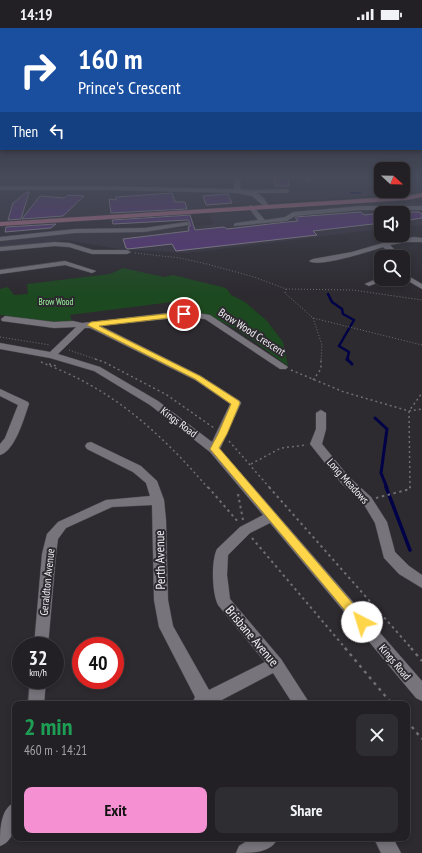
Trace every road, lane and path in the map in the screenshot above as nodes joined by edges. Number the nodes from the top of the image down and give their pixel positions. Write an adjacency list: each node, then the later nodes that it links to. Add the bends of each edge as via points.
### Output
1 (109, 216): 5 (main road)
2 (158, 216): 10 (street)
3 (259, 216): 6 (street)
4 (290, 216): 6 (street)
5 (76, 219): 7 (main road); 11 (street)
6 (263, 222): 9 (street)
7 (0, 224)
8 (187, 224): 10 (street)
9 (236, 225)
10 (162, 227): 11 (street, via 121,231)
11 (75, 231): 12 (street)
12 (0, 239)
13 (422, 240): 14 (street, via 402,240)
14 (384, 244): 16 (street); 18 (street, via 342,257)
15 (0, 249): 17 (street, via 70,244 92,252)
16 (391, 250)
17 (127, 252): 25 (path, via 200,262)
18 (313, 261)
19 (92, 271): 20 (street, via 65,263)
20 (0, 272)
21 (410, 279): 24 (street)
22 (374, 282): 23 (street)
23 (369, 284)
24 (422, 286)
25 (286, 289): 26 (path, via 353,290); 27 (path, via 285,293)
26 (422, 300)
27 (313, 318): 33 (path); 38 (path, via 322,345 322,369)
28 (5, 319): 29 (street, via 54,325)
29 (86, 325): 34 (street); 37 (street, Brow Wood Crescent, via 184,314 207,317); 46 (street, via 198,378 236,403)
30 (0, 337): 31 (path)
31 (46, 344)
32 (0, 346): 34 (street, Kings Road)
33 (422, 346)
34 (48, 359): 35 (path); 36 (path); 46 (street, Kings Road, via 96,369 154,403); 53 (path, via 134,414 186,462)
35 (38, 361)
36 (59, 366)
37 (283, 366): 38 (path)
38 (312, 380): 42 (path)
39 (0, 392): 47 (street, via 24,404 10,439)
40 (422, 393): 42 (path)
41 (422, 409): 42 (path)
42 (409, 411): 50 (path, via 410,489)
43 (321, 413): 44 (street, via 321,428)
44 (316, 444): 48 (path, via 282,448); 54 (street, Long Meadows, via 345,480 366,500 381,522 390,554 404,570)
45 (91, 446): 51 (street, Perth Avenue, via 137,469 151,481)
46 (214, 449): 52 (street, Kings Road)
47 (0, 451)
48 (250, 465)
49 (237, 489): 53 (path)
50 (385, 495)
51 (158, 500): 55 (street, Geraldton Avenue, via 110,502 62,525 52,538 50,549); 60 (street, Perth Avenue, via 161,600 166,627)
52 (272, 516): 53 (street, Brisbane Avenue); 58 (street, Kings Road)
53 (245, 530): 56 (street, Brisbane Avenue, via 222,554 220,575 223,601); 63 (path)
54 (422, 582)
55 (42, 637)
56 (276, 664): 61 (street); 62 (street, Brisbane Avenue)
57 (37, 689): 59 (street)
58 (422, 693)
59 (36, 701)
60 (202, 701)
61 (204, 701)
62 (300, 701)
63 (389, 701)
64 (410, 725): 65 (path)
65 (422, 739)
66 (12, 816): 67 (street)
67 (0, 837)
68 (265, 841): 70 (street)
69 (384, 841): 71 (street)
70 (246, 853)
71 (391, 853)

